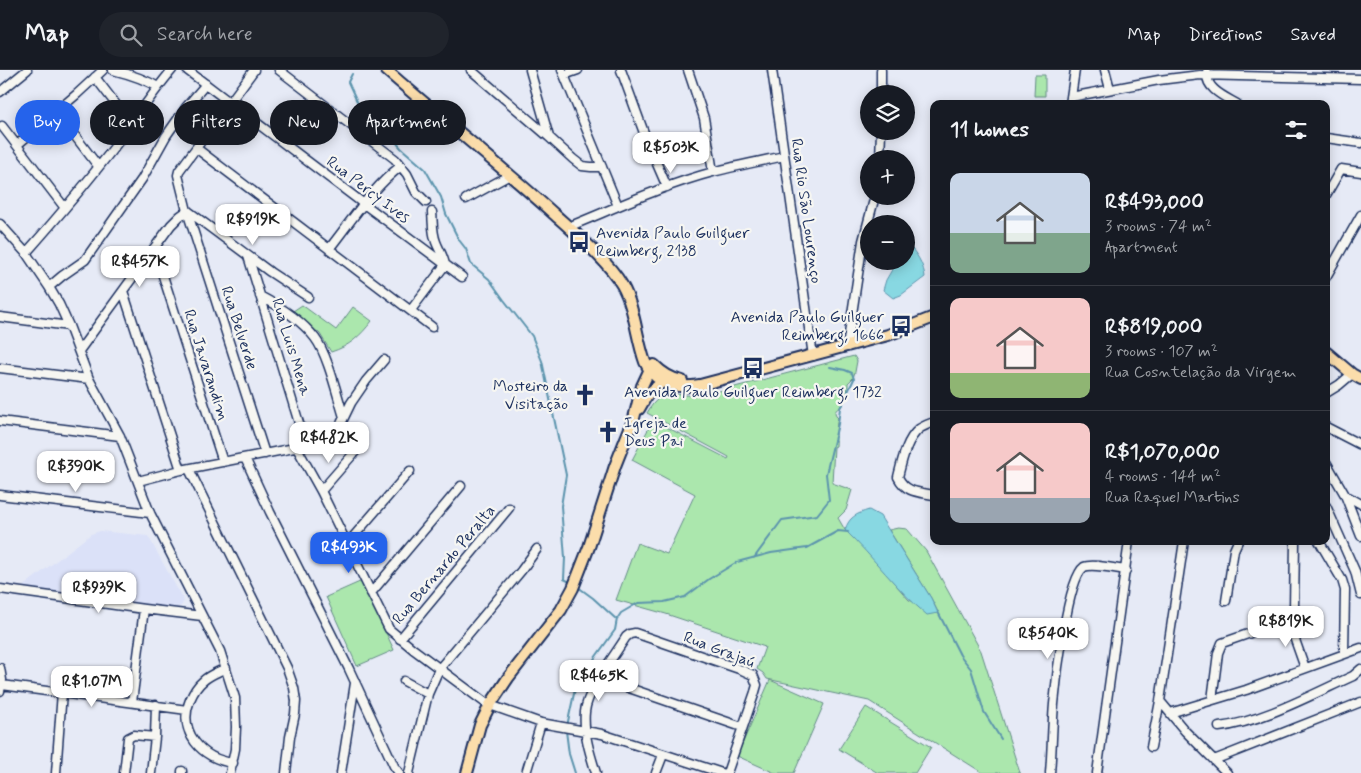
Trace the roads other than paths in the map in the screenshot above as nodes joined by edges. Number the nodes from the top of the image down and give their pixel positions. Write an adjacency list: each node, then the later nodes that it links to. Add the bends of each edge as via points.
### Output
1 (28, 70): 30 (street)
2 (102, 70): 23 (street)
3 (113, 70): 28 (street, via 142,78)
4 (172, 70): 28 (street)
5 (187, 70): 26 (street, Rua Percy Ives)
6 (254, 70): 35 (street, Rua Belverde)
7 (279, 70): 51 (street, via 385,150)
8 (386, 70): 55 (main road)
9 (471, 70): 40 (street)
10 (530, 70): 40 (street)
11 (578, 70): 19 (street)
12 (621, 70): 56 (street)
13 (688, 70): 53 (street, via 704,118)
14 (772, 70): 49 (street, Rua Rio São Lourenço)
15 (882, 70): 27 (street)
16 (1075, 70): 36 (street)
17 (1105, 70): 29 (street)
18 (1158, 70): 25 (street)
19 (563, 72): 52 (street)
20 (1207, 72): 21 (street); 25 (street); 37 (street, via 1215,90)
21 (1261, 73): 22 (street)
22 (1316, 74): 24 (street)
23 (95, 78): 31 (street); 32 (street)
24 (1361, 79)
25 (1159, 80): 29 (street)
26 (206, 84): 34 (street, Rua Percy Ives); 76 (street, via 166,136 142,179 85,260)
27 (882, 85)
28 (158, 87): 33 (street)
29 (1110, 89): 36 (street)
30 (0, 92)
31 (69, 100)
32 (113, 100)
33 (149, 100)
34 (225, 100)
35 (231, 100)
36 (1071, 100)
37 (1231, 100)
38 (2, 126): 42 (street)
39 (260, 126): 60 (street, Rua Percy Ives)
40 (549, 137): 52 (street, via 582,166)
41 (1330, 139): 44 (street)
42 (15, 142)
43 (80, 142): 50 (street)
44 (1361, 143)
45 (18, 145): 63 (street)
46 (115, 145): 50 (street)
47 (198, 145): 48 (street, Rua Belverde)
48 (196, 148): 64 (street, Rua Belverde, via 178,175); 70 (street)
49 (784, 156): 53 (street); 88 (street, Rua Rio São Lourenço)
50 (98, 166): 63 (street)
51 (401, 166): 59 (street, via 416,192); 60 (street)
52 (602, 167): 62 (street)
53 (714, 172): 56 (street)
54 (1361, 172): 57 (street, via 1341,169)
55 (510, 175): 58 (street); 68 (main road)
56 (667, 187): 62 (street)
57 (1330, 188)
58 (466, 199)
59 (426, 202)
60 (364, 204): 70 (street); 73 (street, Rua Percy Ives)
61 (873, 205): 85 (street)
62 (618, 206): 68 (street)
63 (65, 208): 71 (street)
64 (187, 211): 69 (street, via 171,225); 72 (street); 105 (street, Rua Belverde)
65 (432, 212): 73 (street, via 435,241)
66 (1361, 215): 74 (street)
67 (0, 224): 71 (street)
68 (568, 227): 92 (main road, via 597,254 621,283 644,362)
69 (154, 248): 77 (street); 107 (street, Rua Javarandim)
70 (329, 249): 80 (street)
71 (26, 253): 76 (street)
72 (248, 256): 78 (street, Rua Luis Mena); 79 (street)
73 (445, 265): 75 (street, Rua Percy Ives); 80 (street)
74 (1330, 271)
75 (462, 277)
76 (49, 287): 83 (street)
77 (123, 292): 86 (street); 108 (street)
78 (260, 296): 95 (street, via 276,304 316,339); 101 (street, Rua Luis Mena)
79 (308, 297)
80 (411, 310): 84 (street)
81 (0, 317): 83 (street)
82 (930, 319): 85 (main road)
83 (69, 326): 86 (street)
84 (432, 327)
85 (847, 347): 88 (main road)
86 (79, 351): 93 (street)
87 (1330, 355): 91 (main road)
88 (813, 356): 92 (main road, via 700,385)
89 (384, 360): 95 (street, via 366,380)
90 (0, 368): 93 (street)
91 (1357, 376): 94 (street)
92 (660, 378): 96 (main road); 96 (main road, via 642,386)
93 (89, 379): 100 (street)
94 (1330, 391)
95 (344, 417): 101 (street, via 336,434)
96 (634, 418): 156 (main road, via 574,585 561,610)
97 (0, 421): 100 (street)
98 (930, 424): 114 (street, via 920,428 912,439 898,477 910,490)
99 (1330, 430): 102 (street)
100 (120, 436): 111 (street)
101 (306, 446): 103 (street)
102 (1361, 446)
103 (297, 448): 105 (street); 113 (street)
104 (355, 452): 113 (street)
105 (265, 454): 106 (street)
106 (245, 458): 107 (street); 147 (street)
107 (223, 462): 108 (street)
108 (185, 469): 111 (street); 172 (street, via 287,668 294,688 295,714)
109 (1330, 469): 115 (street)
110 (410, 471): 122 (street)
111 (138, 481): 119 (street)
112 (462, 486): 131 (street)
113 (321, 491): 122 (street)
114 (930, 493)
115 (1345, 495): 117 (street); 121 (street)
116 (0, 496): 119 (street)
117 (1361, 504)
118 (509, 508): 137 (street, Rua Bernardo Peralta)
119 (150, 513): 135 (street)
120 (1330, 515): 132 (street, via 1355,571)
121 (1361, 536)
122 (347, 544): 131 (street)
123 (1129, 545): 129 (street)
124 (1183, 545): 152 (street)
125 (1236, 545): 133 (street)
126 (1295, 545): 136 (street, via 1294,609)
127 (1320, 545): 139 (street, via 1345,590)
128 (537, 549): 143 (street)
129 (1126, 570): 182 (street, via 1087,566 1075,581 1054,706); 183 (street)
130 (0, 589): 134 (street)
131 (371, 594): 137 (street, via 389,629)
132 (1361, 595)
133 (1226, 601)
134 (144, 609): 135 (street); 153 (street)
135 (202, 616): 141 (street)
136 (1288, 620): 142 (street); 151 (street, via 1222,643)
137 (400, 639): 143 (street)
138 (1361, 648): 139 (street)
139 (1344, 654): 142 (street)
140 (0, 668): 148 (street)
141 (226, 668): 157 (street, via 202,681); 167 (street, via 235,698)
142 (1305, 668): 151 (street)
143 (438, 669): 150 (street); 156 (street)
144 (1361, 669): 161 (street, via 1353,676 1285,706 1234,725)
145 (600, 678): 160 (street); 160 (street, Rua Grajaú, via 626,637 640,634 753,675 757,685); 162 (street, via 587,701)
146 (404, 680): 150 (street)
147 (356, 684): 173 (street); 174 (street)
148 (1, 688): 149 (street)
149 (62, 692): 153 (street); 168 (street)
150 (428, 694): 175 (street)
151 (1212, 700): 158 (street)
152 (1160, 701): 158 (street); 164 (street)
153 (132, 702): 155 (street)
154 (1361, 702): 166 (street)
155 (156, 705): 157 (street); 163 (street)
156 (490, 705): 159 (street); 176 (main road, via 480,726)
157 (186, 710): 167 (street, via 188,729 196,744 209,755)
158 (1170, 713): 166 (street)
159 (541, 723): 162 (street); 177 (street)
160 (742, 727): 181 (street, Rua Grajaú)
161 (1219, 727)
162 (586, 730): 165 (street); 178 (street)
163 (155, 737): 169 (street, via 134,735 128,738); 170 (street)
164 (1152, 747)
165 (663, 755): 179 (street); 180 (street)
166 (1214, 760): 184 (street)
167 (233, 762): 171 (street)
168 (56, 773)
169 (124, 773)
170 (151, 773)
171 (230, 773)
172 (286, 773)
173 (341, 773)
174 (400, 773)
175 (409, 773)
176 (467, 773)
177 (526, 773)
178 (596, 773)
179 (656, 773)
180 (722, 773)
181 (727, 773)
182 (1050, 773)
183 (1097, 773)
184 (1227, 773)

